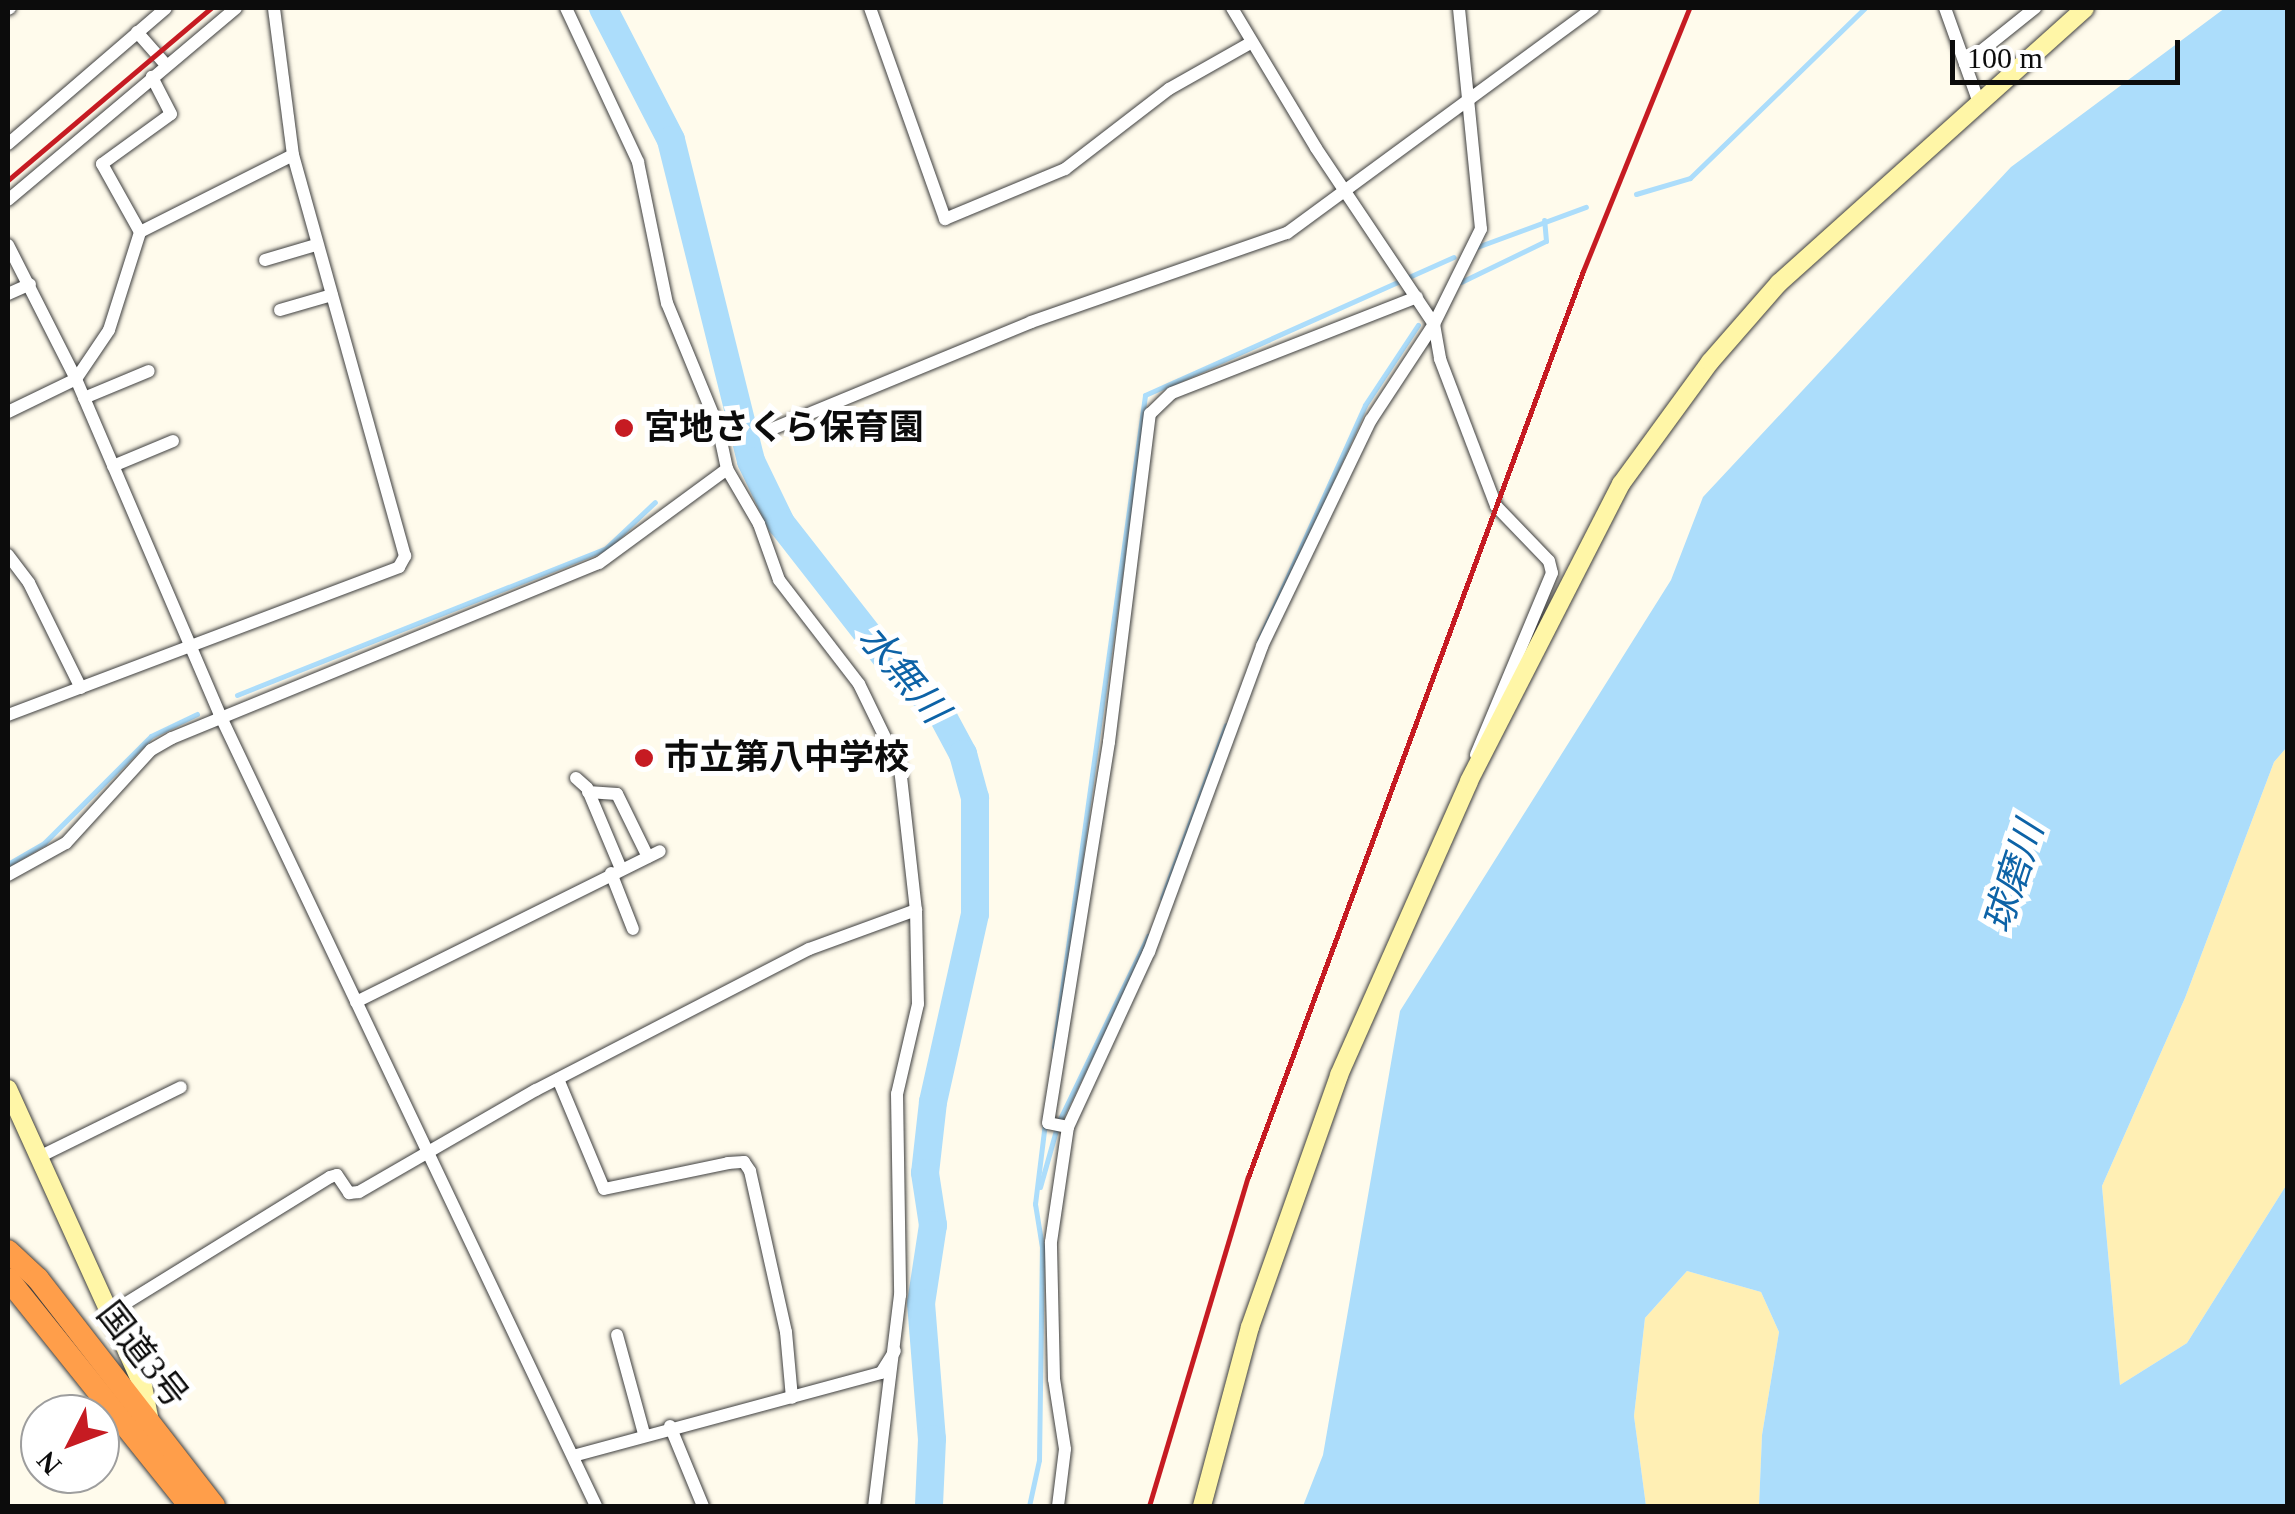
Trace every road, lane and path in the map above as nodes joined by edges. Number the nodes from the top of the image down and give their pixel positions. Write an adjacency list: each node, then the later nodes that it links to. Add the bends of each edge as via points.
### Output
1 (165, 8): 12 (street)
2 (236, 8): 15 (street)
3 (274, 8): 20 (street)
4 (566, 8): 40 (street, via 638,162 667,303 718,427)
5 (870, 8): 13 (street, via 945,219 1065,169 1169,89)
6 (1232, 8): 13 (street)
7 (1459, 8): 17 (street)
8 (1592, 8): 17 (street)
9 (1945, 8): 14 (street)
10 (2035, 8): 14 (street)
11 (2086, 8): 18 (street)
12 (137, 32): 15 (street); 19 (street)
13 (1252, 42): 21 (street)
14 (1966, 64): 18 (street)
15 (166, 65): 16 (street)
16 (152, 77): 22 (street); 23 (street, via 172,114 102,164)
17 (1471, 92): 21 (street); 32 (street, via 1481,228)
18 (1978, 100): 47 (street, via 1779,284 1670,414 1588,544)
19 (8, 144)
20 (294, 155): 23 (street); 25 (street)
21 (1347, 190): 30 (street); 37 (street, via 1248,251 1031,322)
22 (8, 200)
23 (140, 232): 34 (street, via 109,330)
24 (8, 244): 27 (street)
25 (316, 245): 26 (street); 29 (street)
26 (265, 260)
27 (30, 284): 28 (street); 34 (street)
28 (8, 294)
29 (332, 295): 31 (street); 42 (street, via 405,556 400,567)
30 (1417, 296): 32 (street); 57 (street, via 1172,393 1150,414 1108,742 1048,1122)
31 (280, 310)
32 (1434, 324): 47 (street, via 1440,359 1496,506 1538,547 1552,573 1484,725); 57 (street, via 1371,420 1262,646 1149,952)
33 (149, 371): 35 (street)
34 (76, 380): 35 (street); 36 (street)
35 (84, 398): 39 (street)
36 (8, 412)
37 (772, 429)
38 (173, 441): 39 (street)
39 (113, 466): 42 (street)
40 (727, 469): 44 (street, via 599,563); 51 (street, via 779,580 859,684 890,738)
41 (8, 554): 43 (street)
42 (190, 645): 43 (street); 44 (street)
43 (81, 688): 45 (street)
44 (219, 713): 50 (street, via 151,750 66,843); 53 (street)
45 (8, 716)
46 (576, 778): 48 (street)
47 (1469, 781): 78 (street, via 1385,964 1286,1211)
48 (588, 792): 49 (street); 49 (street, via 617,794 654,854)
49 (616, 871): 52 (street); 53 (street)
50 (8, 875)
51 (916, 910): 54 (street, via 808,949); 64 (street, via 918,1004 897,1094)
52 (633, 929)
53 (356, 1002): 58 (street)
54 (558, 1079): 58 (street); 67 (street, via 604,1189 744,1162 786,1332)
55 (181, 1087): 59 (street)
56 (8, 1089): 59 (street)
57 (1068, 1127): 77 (street, via 1051,1242 1054,1378 1065,1449)
58 (427, 1152): 62 (street, via 358,1192 349,1193 337,1175 330,1177); 71 (street)
59 (39, 1157): 62 (street)
60 (8, 1251): 66 (highway, 国道3号)
61 (8, 1279): 66 (highway, 国道3号)
62 (110, 1313): 65 (street)
63 (617, 1335): 70 (street)
64 (896, 1349): 67 (street, via 881,1373); 76 (street)
65 (130, 1358): 66 (street); 69 (street)
66 (110, 1384): 69 (highway, 国道3号)
67 (792, 1398): 68 (street)
68 (670, 1426): 70 (street); 75 (street)
69 (144, 1429): 72 (highway, 国道3号); 73 (highway, 国道3号)
70 (644, 1434): 71 (street)
71 (573, 1456): 74 (street)
72 (190, 1506)
73 (214, 1506)
74 (596, 1506)
75 (703, 1506)
76 (874, 1506)
77 (1058, 1506)
78 (1202, 1506)

